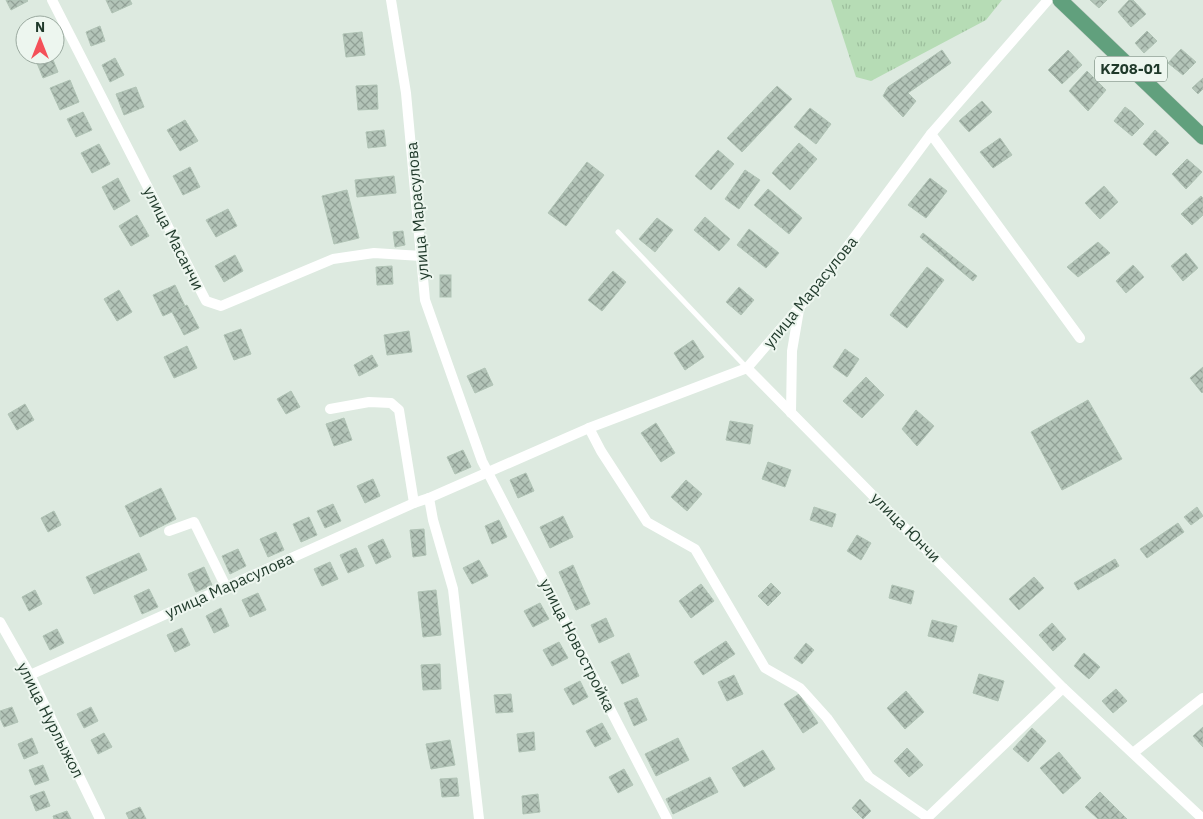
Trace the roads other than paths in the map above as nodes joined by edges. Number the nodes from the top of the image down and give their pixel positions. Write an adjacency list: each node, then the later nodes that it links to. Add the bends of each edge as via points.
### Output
1 (52, 0): 8 (street, улица Масанчи, via 206,301 221,306 333,260 374,253)
2 (392, 0): 8 (street, улица Марасулова, via 406,93)
3 (1048, 0): 5 (street, улица Марасулова)
4 (1060, 0): 6 (main road, KZ08-01)
5 (930, 134): 9 (street, улица Марасулова); 10 (street)
6 (1203, 137)
7 (618, 232): 11 (lane)
8 (421, 256): 15 (street, улица Марасулова, via 425,300)
9 (799, 309): 11 (street, улица Марасулова); 13 (street, via 792,351)
10 (1080, 338)
11 (747, 368): 13 (street, улица Юнчи); 14 (street, улица Марасулова)
12 (330, 409): 17 (street, via 369,402 390,403 398,410)
13 (791, 413): 22 (street, улица Юнчи)
14 (589, 428): 15 (street, улица Марасулова); 25 (street, via 647,522 695,550 765,668 800,688 827,718 869,777)
15 (488, 472): 16 (street, улица Марасулова); 28 (street, улица Новостройка)
16 (429, 498): 17 (street, улица Марасулова); 27 (street, via 453,589)
17 (414, 503): 19 (street, улица Марасулова)
18 (168, 531): 19 (street, via 194,522)
19 (226, 587): 21 (street, улица Марасулова)
20 (0, 622): 21 (street, улица Нурлыжол)
21 (30, 675): 26 (street, улица Нурлыжол)
22 (1063, 688): 24 (street, улица Юнчи); 25 (street)
23 (1203, 698): 24 (street)
24 (1134, 754): 29 (street, улица Юнчи)
25 (926, 818)
26 (100, 819)
27 (479, 819)
28 (668, 819)
29 (1203, 819)

